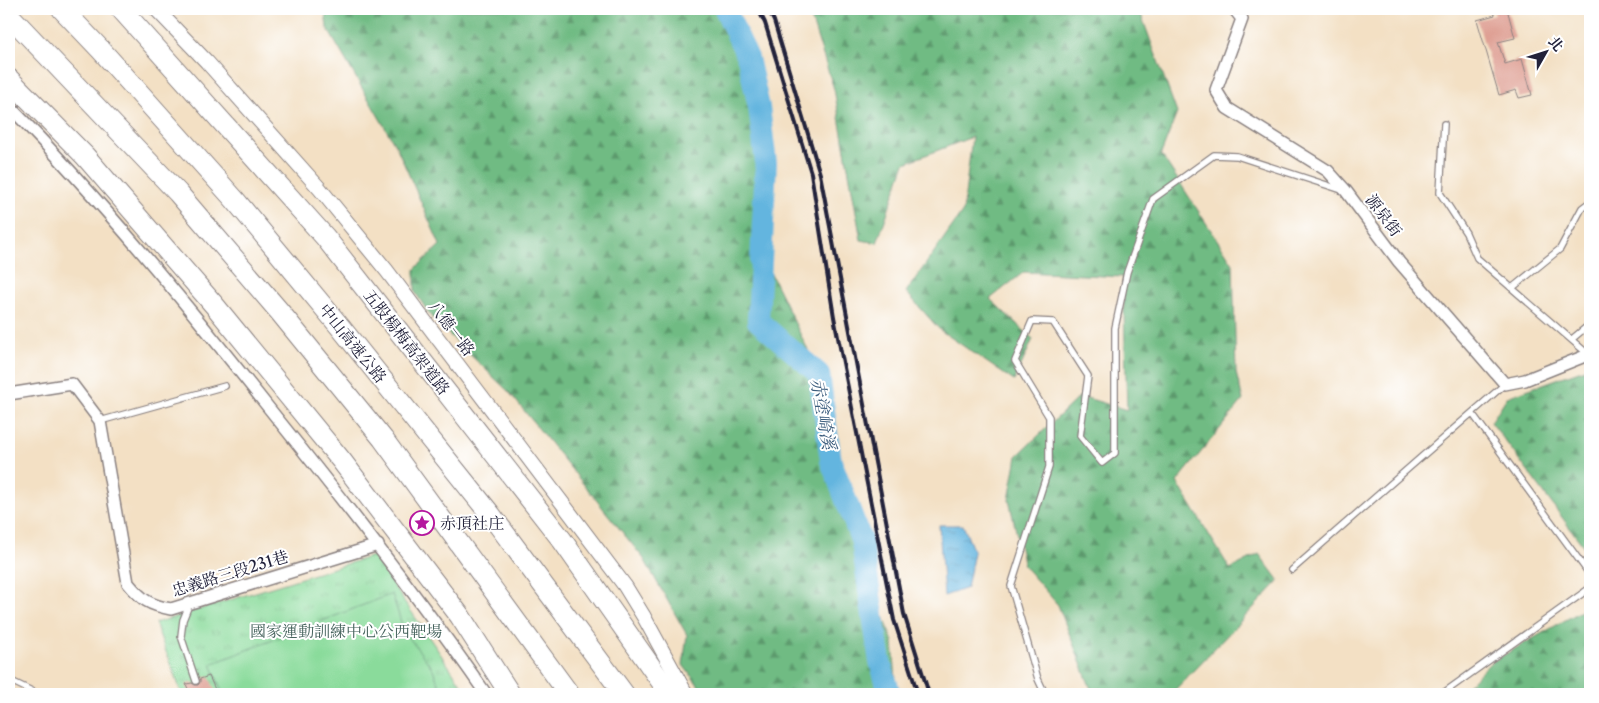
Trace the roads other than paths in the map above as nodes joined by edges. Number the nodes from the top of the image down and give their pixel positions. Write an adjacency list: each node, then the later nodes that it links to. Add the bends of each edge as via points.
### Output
1 (62, 9): 32 (highway, 中山高速公路, via 235,200 341,328 491,515)
2 (120, 9): 27 (highway, 五股楊梅高架道路, via 325,237)
3 (156, 9): 27 (street, 八德一路, via 320,189 387,271 625,586 644,616)
4 (1234, 9): 9 (street, 源泉街, via 1242,19 1216,90 1227,108 1328,171)
5 (9, 15): 31 (highway, via 178,193 279,311 383,439)
6 (9, 79): 30 (highway, via 85,156 215,306 341,460 460,616)
7 (9, 106): 20 (street, via 122,228)
8 (1444, 124): 11 (lane, via 1440,193 1466,233 1477,258)
9 (1346, 192): 15 (street, 源泉街, via 1398,262); 34 (lane, via 1238,156 1214,155 1153,199 1127,272 1115,328 1115,453 1102,463 1080,436 1088,376 1053,322 1032,321 1015,361 1049,417 1049,467 1011,586)
10 (1590, 202): 11 (lane, via 1582,208 1560,248)
11 (1512, 288): 13 (lane)
12 (1590, 324): 13 (lane)
13 (1572, 339): 14 (lane)
14 (1590, 354): 15 (street, via 1525,380)
15 (1505, 384): 18 (lane)
16 (225, 386): 19 (lane)
17 (9, 394): 19 (street, 忠義路三段231巷, via 72,384)
18 (1472, 413): 21 (lane); 22 (lane)
19 (100, 420): 24 (street, 忠義路三段231巷, via 128,582 140,598 155,606 171,608)
20 (378, 545): 24 (street, 忠義路三段231巷); 29 (street)
21 (1292, 570)
22 (1590, 574)
23 (1590, 588): 35 (lane)
24 (190, 603): 26 (lane, via 181,636)
25 (9, 680): 28 (lane)
26 (196, 681)
27 (674, 688): 33 (street, 八德一路)
28 (38, 694)
29 (486, 694)
30 (510, 694)
31 (569, 694)
32 (624, 694)
33 (686, 694)
34 (1045, 694)
35 (1442, 694)

